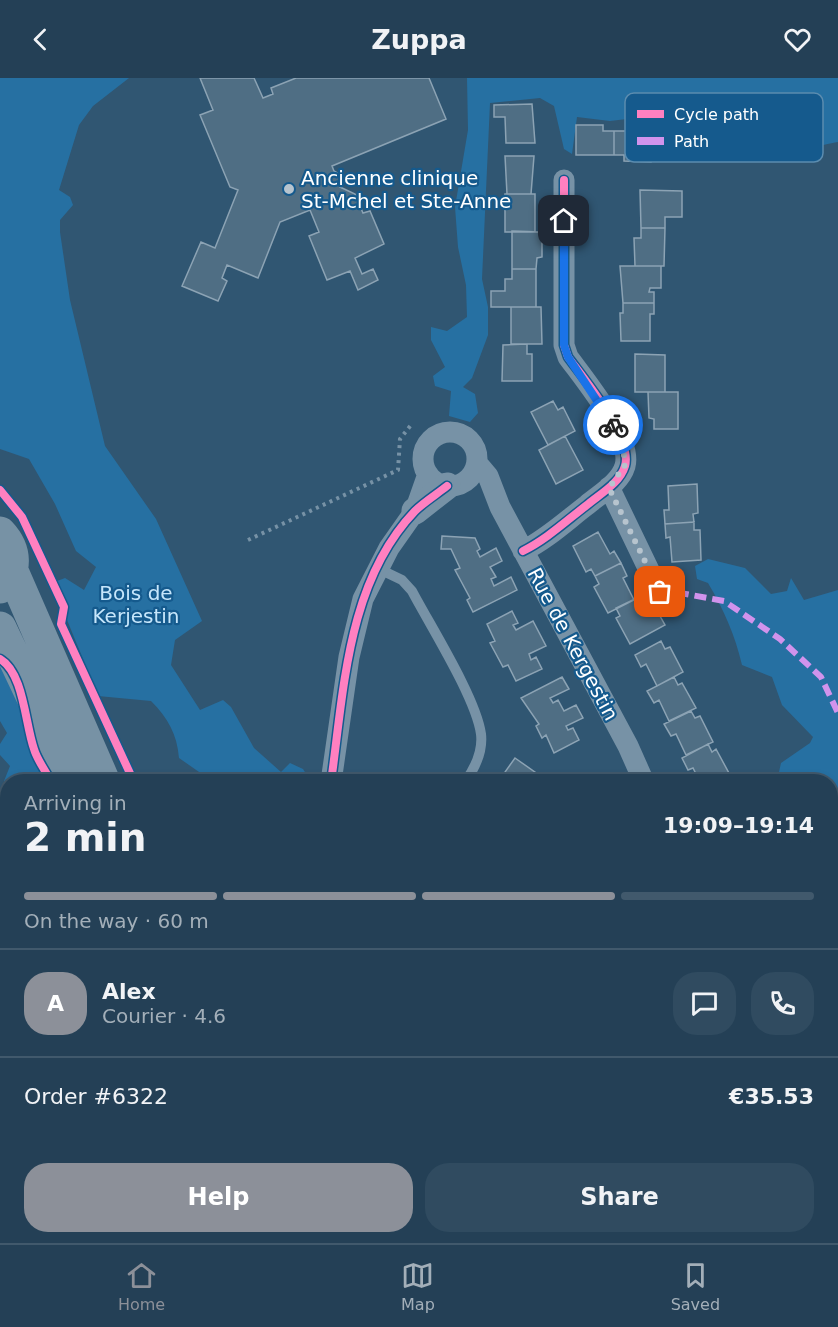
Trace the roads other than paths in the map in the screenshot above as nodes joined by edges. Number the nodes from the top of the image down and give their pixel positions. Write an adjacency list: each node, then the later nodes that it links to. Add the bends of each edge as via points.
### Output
1 (564, 180): 4 (street, via 564,345 623,446 625,465)
2 (477, 464): 3 (street, via 472,475); 3 (street, Rue de Kergestin, via 476,452 461,434 446,432 432,439 426,447 424,465); 5 (street, Rue de Kergestin, via 488,476)
3 (445, 481): 5 (street); 6 (street)
4 (609, 488): 8 (street); 11 (street)
5 (500, 507): 8 (street, Rue de Kergestin)
6 (415, 511): 9 (street)
7 (0, 533): 10 (main road, via 13,558)
8 (524, 551): 17 (street, Rue de Kergestin)
9 (377, 568): 15 (street, via 363,599 352,641); 16 (lane, via 402,580 412,591 474,708 481,734 480,750)
10 (6, 579): 14 (main road)
11 (660, 592)
12 (0, 627): 13 (main road)
13 (70, 774)
14 (100, 774)
15 (332, 774)
16 (471, 774)
17 (640, 774)

